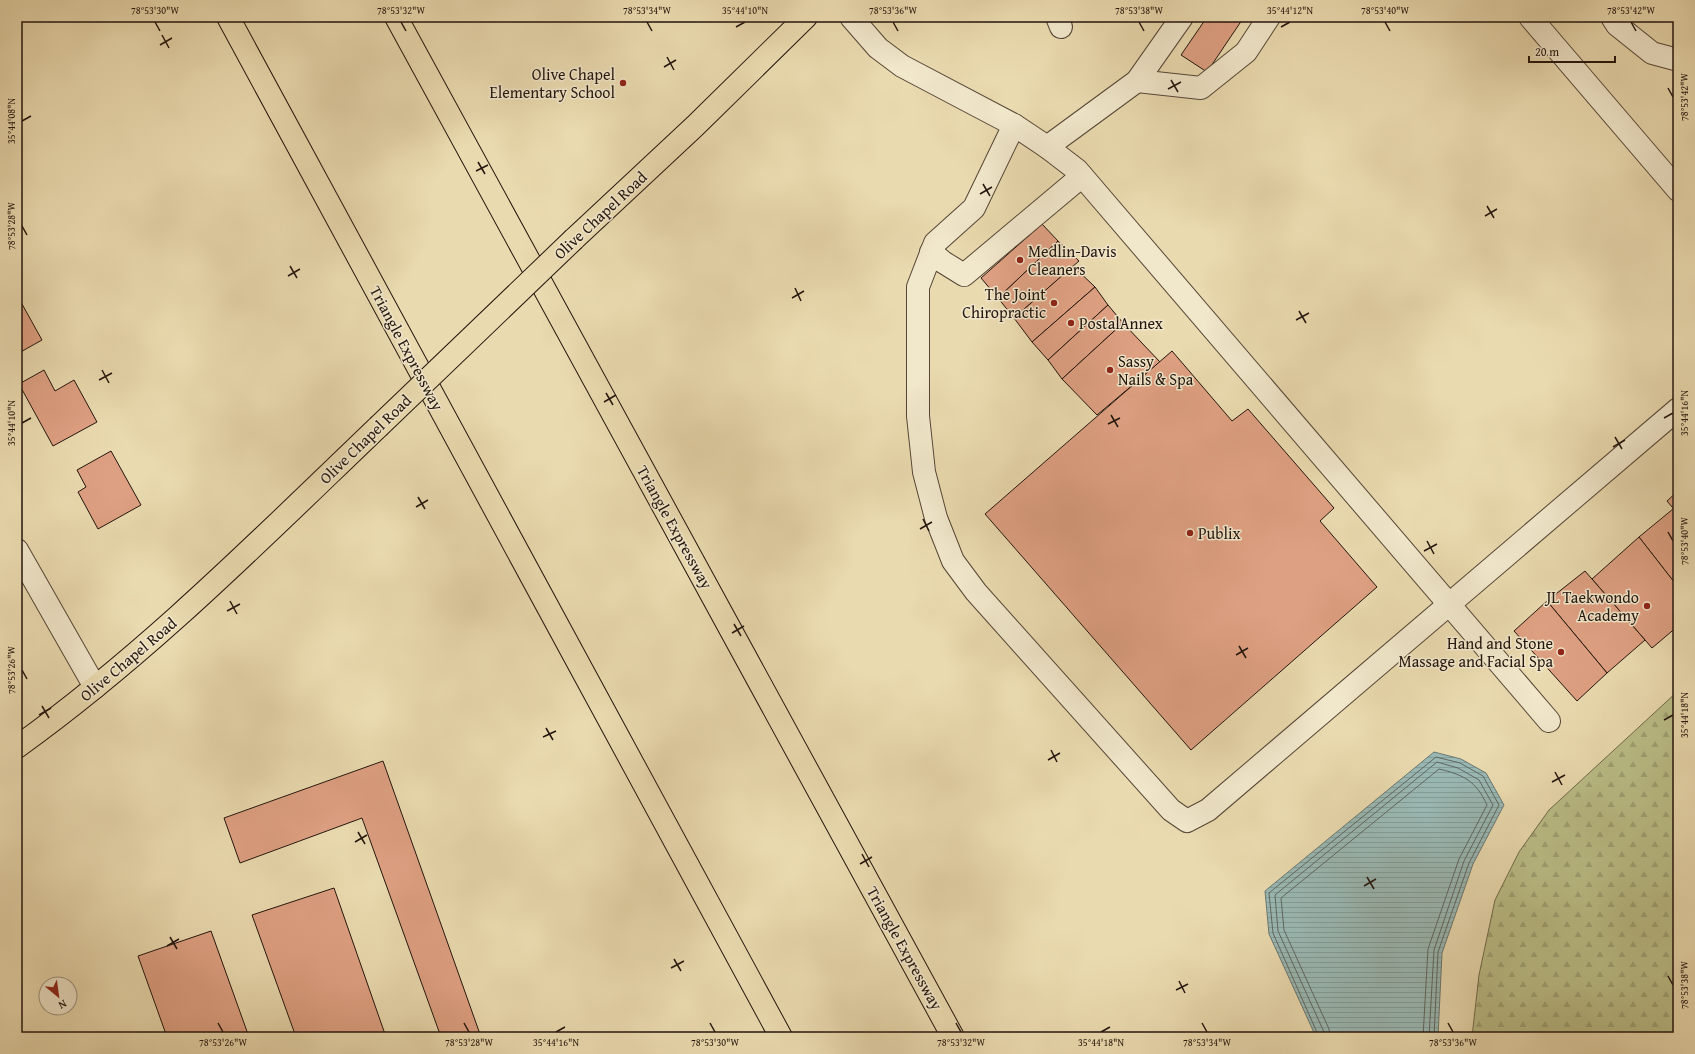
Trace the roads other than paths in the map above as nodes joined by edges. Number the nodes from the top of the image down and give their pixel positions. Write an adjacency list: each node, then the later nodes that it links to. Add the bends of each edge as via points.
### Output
1 (228, 17): 22 (main road, Triangle Expressway)
2 (396, 17): 23 (main road, Triangle Expressway)
3 (806, 17): 19 (main road, Olive Chapel Road, bridge, via 209,589)
4 (851, 17): 11 (street, via 878,48 902,66)
5 (1182, 17): 10 (street)
6 (1269, 17): 10 (street, via 1246,52 1201,88)
7 (1530, 17): 14 (street)
8 (1612, 17): 9 (street, via 1617,25 1652,53)
9 (1678, 60)
10 (1137, 81): 12 (street)
11 (1014, 125): 12 (street); 15 (street, via 974,208 935,243)
12 (1047, 147): 13 (street)
13 (1082, 176): 15 (street, via 964,275); 18 (street)
14 (1678, 190)
15 (931, 252): 18 (street, via 918,287 918,416 924,472 936,518 953,561 976,592 1171,810 1187,821 1208,810)
16 (1678, 409): 18 (street)
17 (17, 550): 19 (street)
18 (1448, 604): 20 (street)
19 (95, 687): 21 (main road, Olive Chapel Road)
20 (1549, 722)
21 (17, 747)
22 (781, 1037)
23 (953, 1037)

